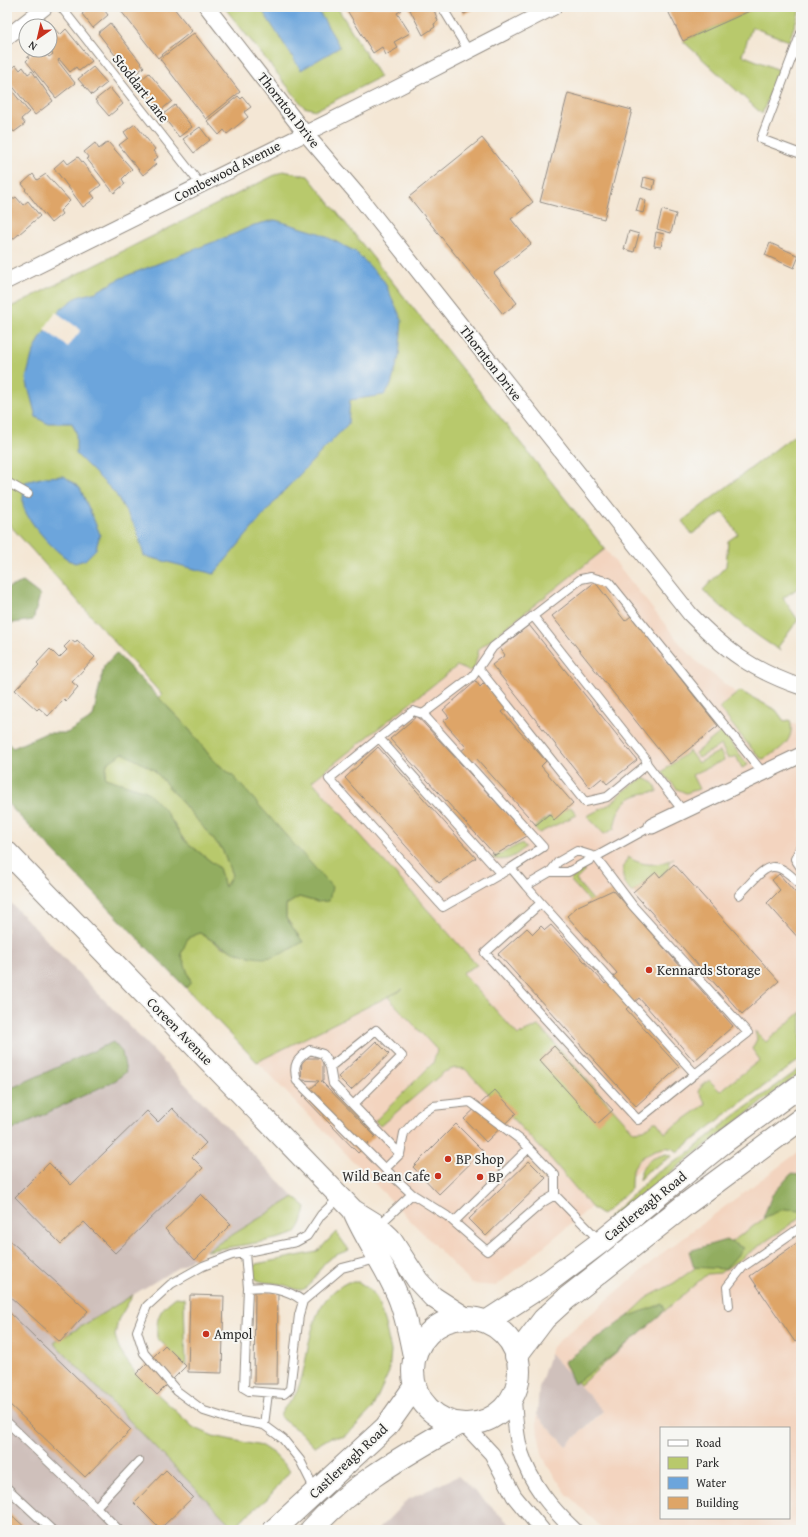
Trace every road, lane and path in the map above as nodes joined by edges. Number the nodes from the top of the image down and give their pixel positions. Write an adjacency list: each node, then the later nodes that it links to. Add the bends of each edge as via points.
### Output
1 (45, 7): 7 (street)
2 (61, 7): 11 (lane, Stoddart Lane)
3 (208, 7): 9 (street, Thornton Drive)
4 (442, 7): 8 (lane)
5 (554, 7): 8 (street, Combewood Avenue)
6 (801, 33): 10 (lane, via 761,139)
7 (7, 37)
8 (468, 50): 9 (street, Combewood Avenue, via 385,94)
9 (304, 132): 11 (street, Combewood Avenue); 17 (street, Thornton Drive, via 357,194 690,614 717,641 747,663)
10 (801, 154)
11 (200, 185): 12 (street, Combewood Avenue)
12 (7, 281)
13 (7, 482): 14 (lane)
14 (28, 494)
15 (533, 616): 16 (lane, via 492,647); 21 (lane, via 645,758); 22 (lane, via 581,579 591,577 609,582)
16 (479, 669): 18 (lane); 21 (lane, via 585,802 607,797)
17 (801, 687)
18 (423, 714): 19 (lane, via 413,711); 28 (lane, via 543,846)
19 (378, 738): 31 (lane); 31 (lane, via 329,779 443,907)
20 (801, 755): 22 (street)
21 (647, 764): 23 (lane)
22 (763, 773): 23 (street)
23 (683, 811): 24 (street)
24 (652, 826): 27 (lane)
25 (801, 846): 29 (lane, via 795,859)
26 (7, 852): 46 (street, Coreen Avenue)
27 (596, 856): 30 (lane, via 568,872); 30 (lane, via 577,851 558,862); 37 (lane, via 633,906 748,1033)
28 (511, 868): 31 (lane); 32 (lane)
29 (801, 868)
30 (550, 872): 32 (lane)
31 (501, 874)
32 (526, 886): 35 (lane)
33 (801, 886): 34 (lane, via 786,870 773,867 764,870)
34 (739, 895)
35 (541, 903): 37 (lane); 37 (lane, via 485,953 638,1120)
36 (330, 1067): 39 (lane, via 333,1084); 39 (lane, via 376,1030 402,1056); 43 (lane, via 323,1054 310,1050 299,1058 294,1070 297,1081)
37 (695, 1074)
38 (801, 1085): 50 (main road, Castlereagh Road, via 724,1142)
39 (353, 1105): 42 (lane)
40 (801, 1119): 57 (main road, Castlereagh Road, via 685,1205 568,1298 544,1319)
41 (528, 1148): 42 (lane, via 522,1140 470,1102 433,1106 420,1115 404,1133); 45 (lane, via 555,1176); 47 (lane)
42 (400, 1154): 43 (lane)
43 (384, 1169): 44 (lane)
44 (412, 1194): 47 (lane); 48 (lane)
45 (555, 1195): 47 (lane, via 543,1202 487,1251); 50 (lane)
46 (347, 1203): 48 (street, Coreen Avenue); 51 (lane, via 321,1215 307,1236 296,1242); 52 (street, Coreen Avenue)
47 (454, 1222)
48 (377, 1226): 56 (street, Coreen Avenue, via 390,1238 418,1281 433,1297)
49 (801, 1227): 55 (lane, via 743,1267 727,1286)
50 (600, 1242): 56 (main road, Castlereagh Road, via 549,1281)
51 (245, 1253): 53 (lane); 64 (lane, via 203,1266 171,1284 147,1306 137,1331 144,1352 177,1391 204,1411 229,1419)
52 (378, 1258): 54 (lane, via 342,1268); 58 (street, Coreen Avenue, via 397,1294)
53 (248, 1288): 54 (lane, via 280,1288); 60 (lane, via 244,1388)
54 (303, 1301): 60 (lane, via 290,1389 284,1394)
55 (729, 1306)
56 (476, 1320): 57 (main road, via 505,1336); 58 (main road, via 444,1323 434,1329 425,1337)
57 (516, 1356): 61 (main road, via 519,1376)
58 (414, 1358): 59 (main road)
59 (415, 1386): 63 (main road, via 423,1402 436,1415); 67 (main road, Castlereagh Road, via 386,1427)
60 (268, 1393): 64 (lane)
61 (513, 1395): 63 (main road, via 493,1417); 74 (street, via 517,1435 530,1476 545,1499)
62 (7, 1422): 68 (lane)
63 (461, 1424): 72 (main road, Castlereagh Road, via 380,1470 338,1503); 73 (street, via 492,1454 514,1496)
64 (264, 1425): 67 (lane, via 283,1439 300,1460)
65 (139, 1461): 68 (lane)
66 (7, 1488): 69 (lane)
67 (315, 1491): 71 (main road, Castlereagh Road)
68 (96, 1507): 70 (lane)
69 (52, 1530)
70 (118, 1530)
71 (274, 1530)
72 (311, 1530)
73 (542, 1530)
74 (574, 1530)

